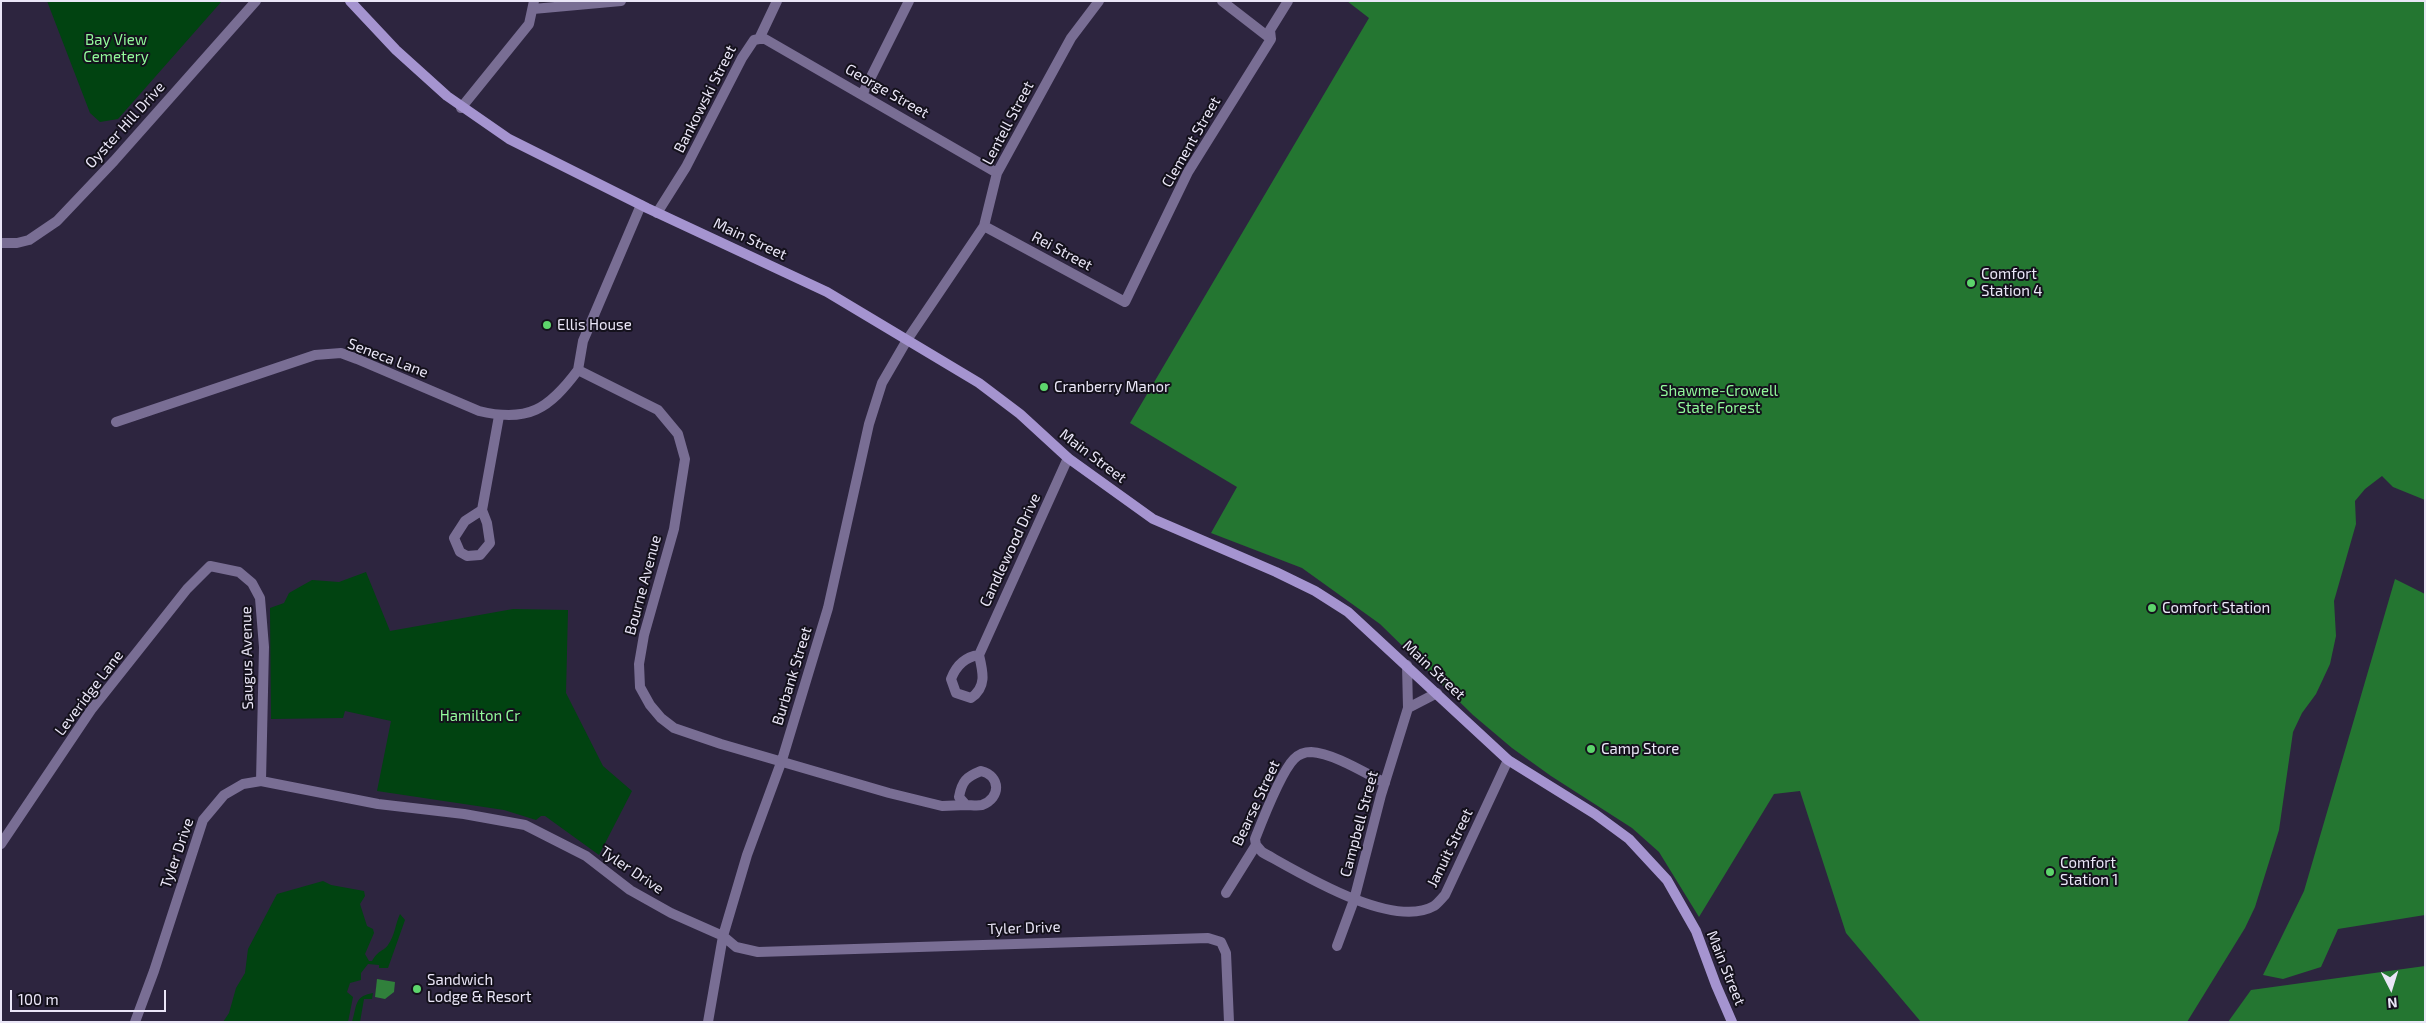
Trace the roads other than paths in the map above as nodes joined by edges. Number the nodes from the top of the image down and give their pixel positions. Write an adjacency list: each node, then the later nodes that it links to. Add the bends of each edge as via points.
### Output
1 (256, 1): 18 (street, Oyster Hill Drive, via 57,221 29,240)
2 (350, 1): 13 (main road, Main Street, via 396,50)
3 (621, 1): 9 (street)
4 (777, 1): 10 (street, Bankowski Street)
5 (910, 1): 12 (street)
6 (1099, 1): 14 (street, Lentell Street, via 1071,38)
7 (1222, 1): 11 (street)
8 (1288, 1): 11 (street, Clement Street, via 1270,30)
9 (533, 5): 13 (street, via 529,24)
10 (759, 39): 12 (street, George Street, via 766,38); 16 (street, Bankowski Street, via 754,40 742,58 686,167)
11 (1271, 39): 19 (street, Clement Street, via 1188,172)
12 (863, 93): 14 (street, George Street)
13 (461, 108): 15 (main road, Main Street, via 509,140)
14 (997, 173): 17 (street, Lentell Street)
15 (641, 205): 16 (main road, Main Street); 21 (street, via 583,341)
16 (657, 213): 20 (main road, Main Street, via 827,292)
17 (984, 226): 19 (street, Rei Street); 20 (street, Lentell Street)
18 (1, 243)
19 (1126, 302)
20 (907, 340): 24 (main road, Main Street, via 980,383); 31 (street, Burbank Street, via 882,383 869,424 828,608)
21 (578, 370): 22 (street, Seneca Lane, via 560,393 542,408 521,416); 31 (street, Bourne Avenue, via 658,410 678,434 685,459 674,529 644,635 639,664 640,687 650,706 674,728)
22 (499, 416): 23 (street, Seneca Lane, via 479,411 357,359 328,353 286,364); 25 (street)
23 (116, 422)
24 (1068, 458): 27 (street, Candlewood Drive); 28 (main road, Main Street, via 1153,519 1315,591 1348,612)
25 (482, 510): 25 (street, via 490,543 480,555 467,556 460,552 454,538 465,521)
26 (210, 566): 33 (street, Saugus Avenue, via 239,572 252,583 260,598 264,647); 36 (street, Leveridge Lane, via 187,589 91,710)
27 (979, 655)
28 (1407, 665): 29 (main road, Main Street); 30 (street, Campbell Street)
29 (1437, 693): 30 (street); 32 (main road, Main Street)
30 (1408, 708): 34 (street, Campbell Street)
31 (782, 760): 35 (street, Bourne Avenue, via 942,806); 40 (street, Burbank Street, via 747,855)
32 (1508, 760): 39 (street, Januit Street, via 1445,895 1434,906 1413,912); 45 (main road, Main Street, via 1629,839 1667,880 1696,931)
33 (261, 781): 40 (street, Tyler Drive, via 378,804 464,814 525,826 586,856 630,890 655,904); 42 (street, Tyler Drive, via 243,784 224,795 203,820)
34 (1385, 783): 37 (street, Bearse Street, via 1326,755 1309,752 1300,755 1292,760 1270,804 1255,839); 39 (street, Campbell Street)
35 (966, 805)
36 (1, 844)
37 (1256, 845): 38 (street, Bearse Street); 39 (street, Januit Street, via 1262,852)
38 (1226, 893)
39 (1354, 900): 41 (street, Campbell Street)
40 (723, 936): 43 (street, Burbank Street); 44 (street, Tyler Drive, via 736,947 758,952 1208,938 1222,942 1226,953)
41 (1336, 946)
42 (135, 1022)
43 (708, 1022)
44 (1229, 1022)
45 (1732, 1022)

